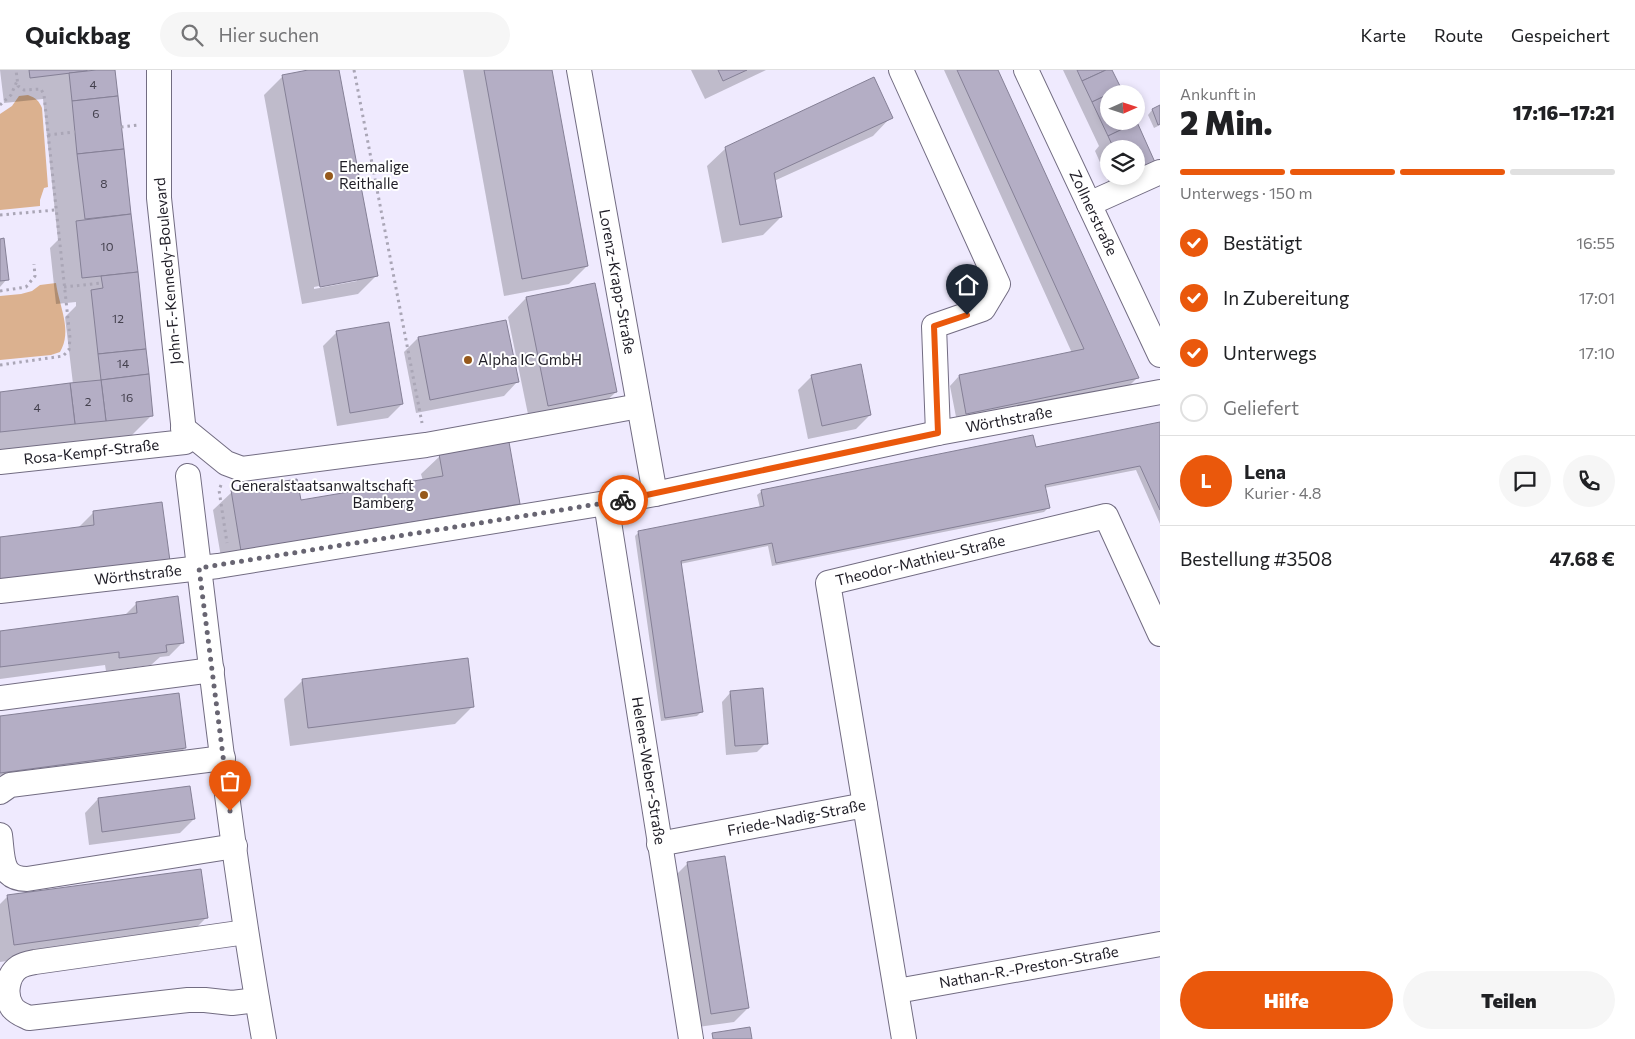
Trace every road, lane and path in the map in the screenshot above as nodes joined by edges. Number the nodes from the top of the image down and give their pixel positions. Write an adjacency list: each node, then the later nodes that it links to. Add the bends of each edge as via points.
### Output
1 (16, 70): 7 (path)
2 (159, 70): 24 (street, John-F.-Kennedy-Boulevard, via 159,198)
3 (354, 70): 25 (path)
4 (579, 70): 22 (street, Lorenz-Krapp-Straße)
5 (901, 70): 23 (street, via 998,284 983,309 934,326)
6 (1026, 70): 12 (street, Zollnerstraße)
7 (17, 81): 8 (path, via 11,95); 10 (path, via 24,90 41,89)
8 (0, 105)
9 (75, 132): 10 (path)
10 (48, 135): 13 (path)
11 (1160, 172): 12 (street)
12 (1089, 204): 19 (street, Zollnerstraße)
13 (56, 210): 14 (path); 17 (path)
14 (0, 215)
15 (34, 264): 18 (path, via 35,276 26,287)
16 (102, 283): 17 (path)
17 (64, 287): 20 (path, via 69,350 63,356)
18 (0, 291)
19 (1160, 355)
20 (0, 365)
21 (1160, 392): 23 (street, Wörthstraße)
22 (639, 406): 25 (street); 29 (street, Lorenz-Krapp-Straße)
23 (938, 433): 29 (street, Wörthstraße)
24 (184, 435): 26 (street, Rosa-Kempf-Straße); 27 (street)
25 (426, 445): 27 (street, via 242,469)
26 (0, 462)
27 (226, 463): 31 (path, via 220,490)
28 (188, 476): 31 (street)
29 (655, 494): 30 (street, Wörthstraße)
30 (606, 503): 31 (street, Wörthstraße); 40 (street, Helene-Weber-Straße)
31 (216, 566): 32 (street, Wörthstraße); 34 (street)
32 (0, 591)
33 (1160, 634): 38 (street, Theodor-Mathieu-Straße, via 1106,516 828,583)
34 (212, 670): 35 (street); 36 (street)
35 (0, 698)
36 (223, 758): 37 (street, via 10,785); 41 (street)
37 (0, 792)
38 (865, 805): 40 (street, Friede-Nadig-Straße); 44 (street, Friede-Nadig-Straße)
39 (0, 835): 41 (street, via 4,869 17,879)
40 (659, 844): 47 (street, Helene-Weber-Straße)
41 (235, 846): 42 (street)
42 (246, 932): 45 (street); 45 (street, via 30,963 18,968 7,985 12,1007 29,1018 188,1000 232,1003)
43 (1160, 944): 44 (street, Nathan-R.-Preston-Straße)
44 (897, 991): 48 (street, Friede-Nadig-Straße)
45 (257, 1000): 46 (street)
46 (264, 1039)
47 (690, 1039)
48 (904, 1039)

